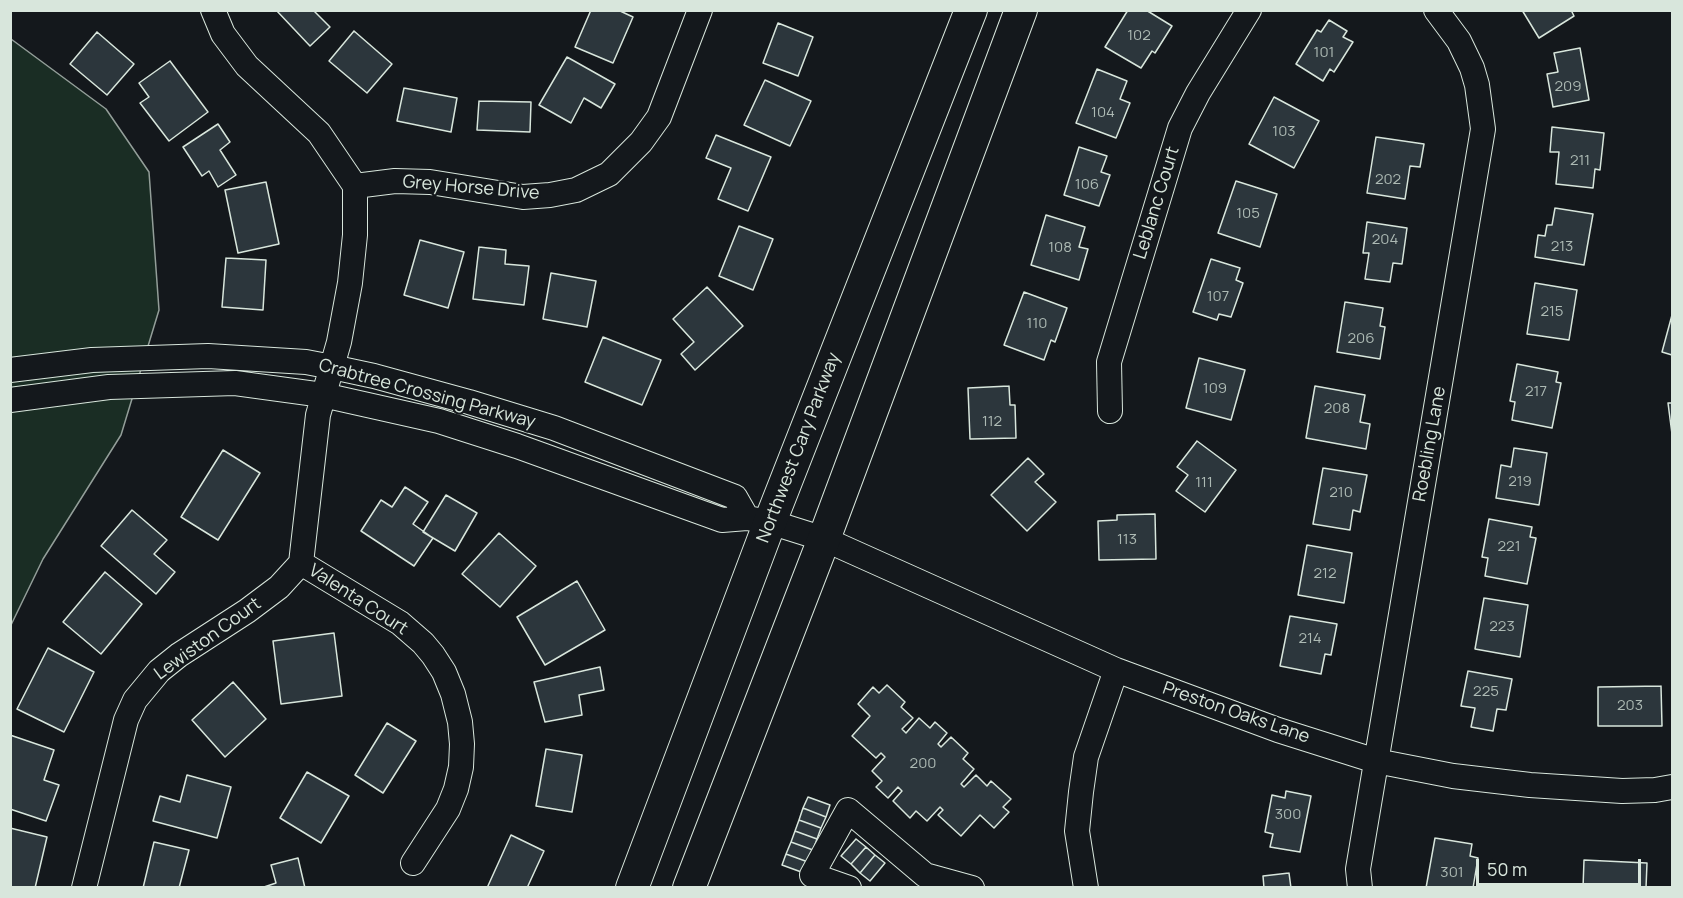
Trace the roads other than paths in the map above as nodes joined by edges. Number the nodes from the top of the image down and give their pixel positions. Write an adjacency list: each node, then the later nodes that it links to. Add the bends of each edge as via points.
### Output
1 (213, 10): 7 (street, via 223,34 241,58 319,133)
2 (700, 10): 7 (street, Grey Horse Drive, via 659,117 609,174 576,190 523,197 430,182)
3 (971, 10): 13 (main road, Northwest Cary Parkway)
4 (1021, 10): 14 (main road)
5 (1250, 10): 12 (street, Leblanc Court, via 1180,128 1109,362)
6 (1436, 10): 17 (street, Roebling Lane, via 1459,41 1472,68 1483,129)
7 (355, 186): 8 (street, via 350,283)
8 (332, 367): 9 (street, Crabtree Crossing Parkway, via 208,356 92,360); 10 (street); 13 (street, Crabtree Crossing Parkway, via 554,428 735,497)
9 (10, 370)
10 (323, 395): 11 (street, Crabtree Crossing Parkway, via 235,383 197,383 109,387); 13 (street, Crabtree Crossing Parkway, via 475,431 722,519); 15 (street)
11 (10, 400)
12 (1110, 411)
13 (758, 520): 14 (street, Crabtree Crossing Parkway); 23 (main road, Northwest Cary Parkway)
14 (824, 539): 16 (street, Preston Oaks Lane); 24 (main road)
15 (301, 563): 19 (street, Valenta Court, via 400,623 433,655 453,694 462,744 456,789 448,809); 22 (street, Lewiston Court, via 279,587 247,611 178,655 135,700 126,720)
16 (1116, 670): 17 (street, Preston Oaks Lane, via 1278,730); 21 (street, via 1086,757 1077,831)
17 (1376, 760): 18 (street, Preston Oaks Lane, via 1453,776 1530,785 1622,791); 27 (street, Roebling Lane, via 1358,869)
18 (1672, 787)
19 (413, 863)
20 (939, 884): 25 (street, via 848,810 812,875); 26 (street)
21 (1082, 886)
22 (84, 888)
23 (632, 888)
24 (689, 888)
25 (849, 888)
26 (972, 888)
27 (1360, 888)

